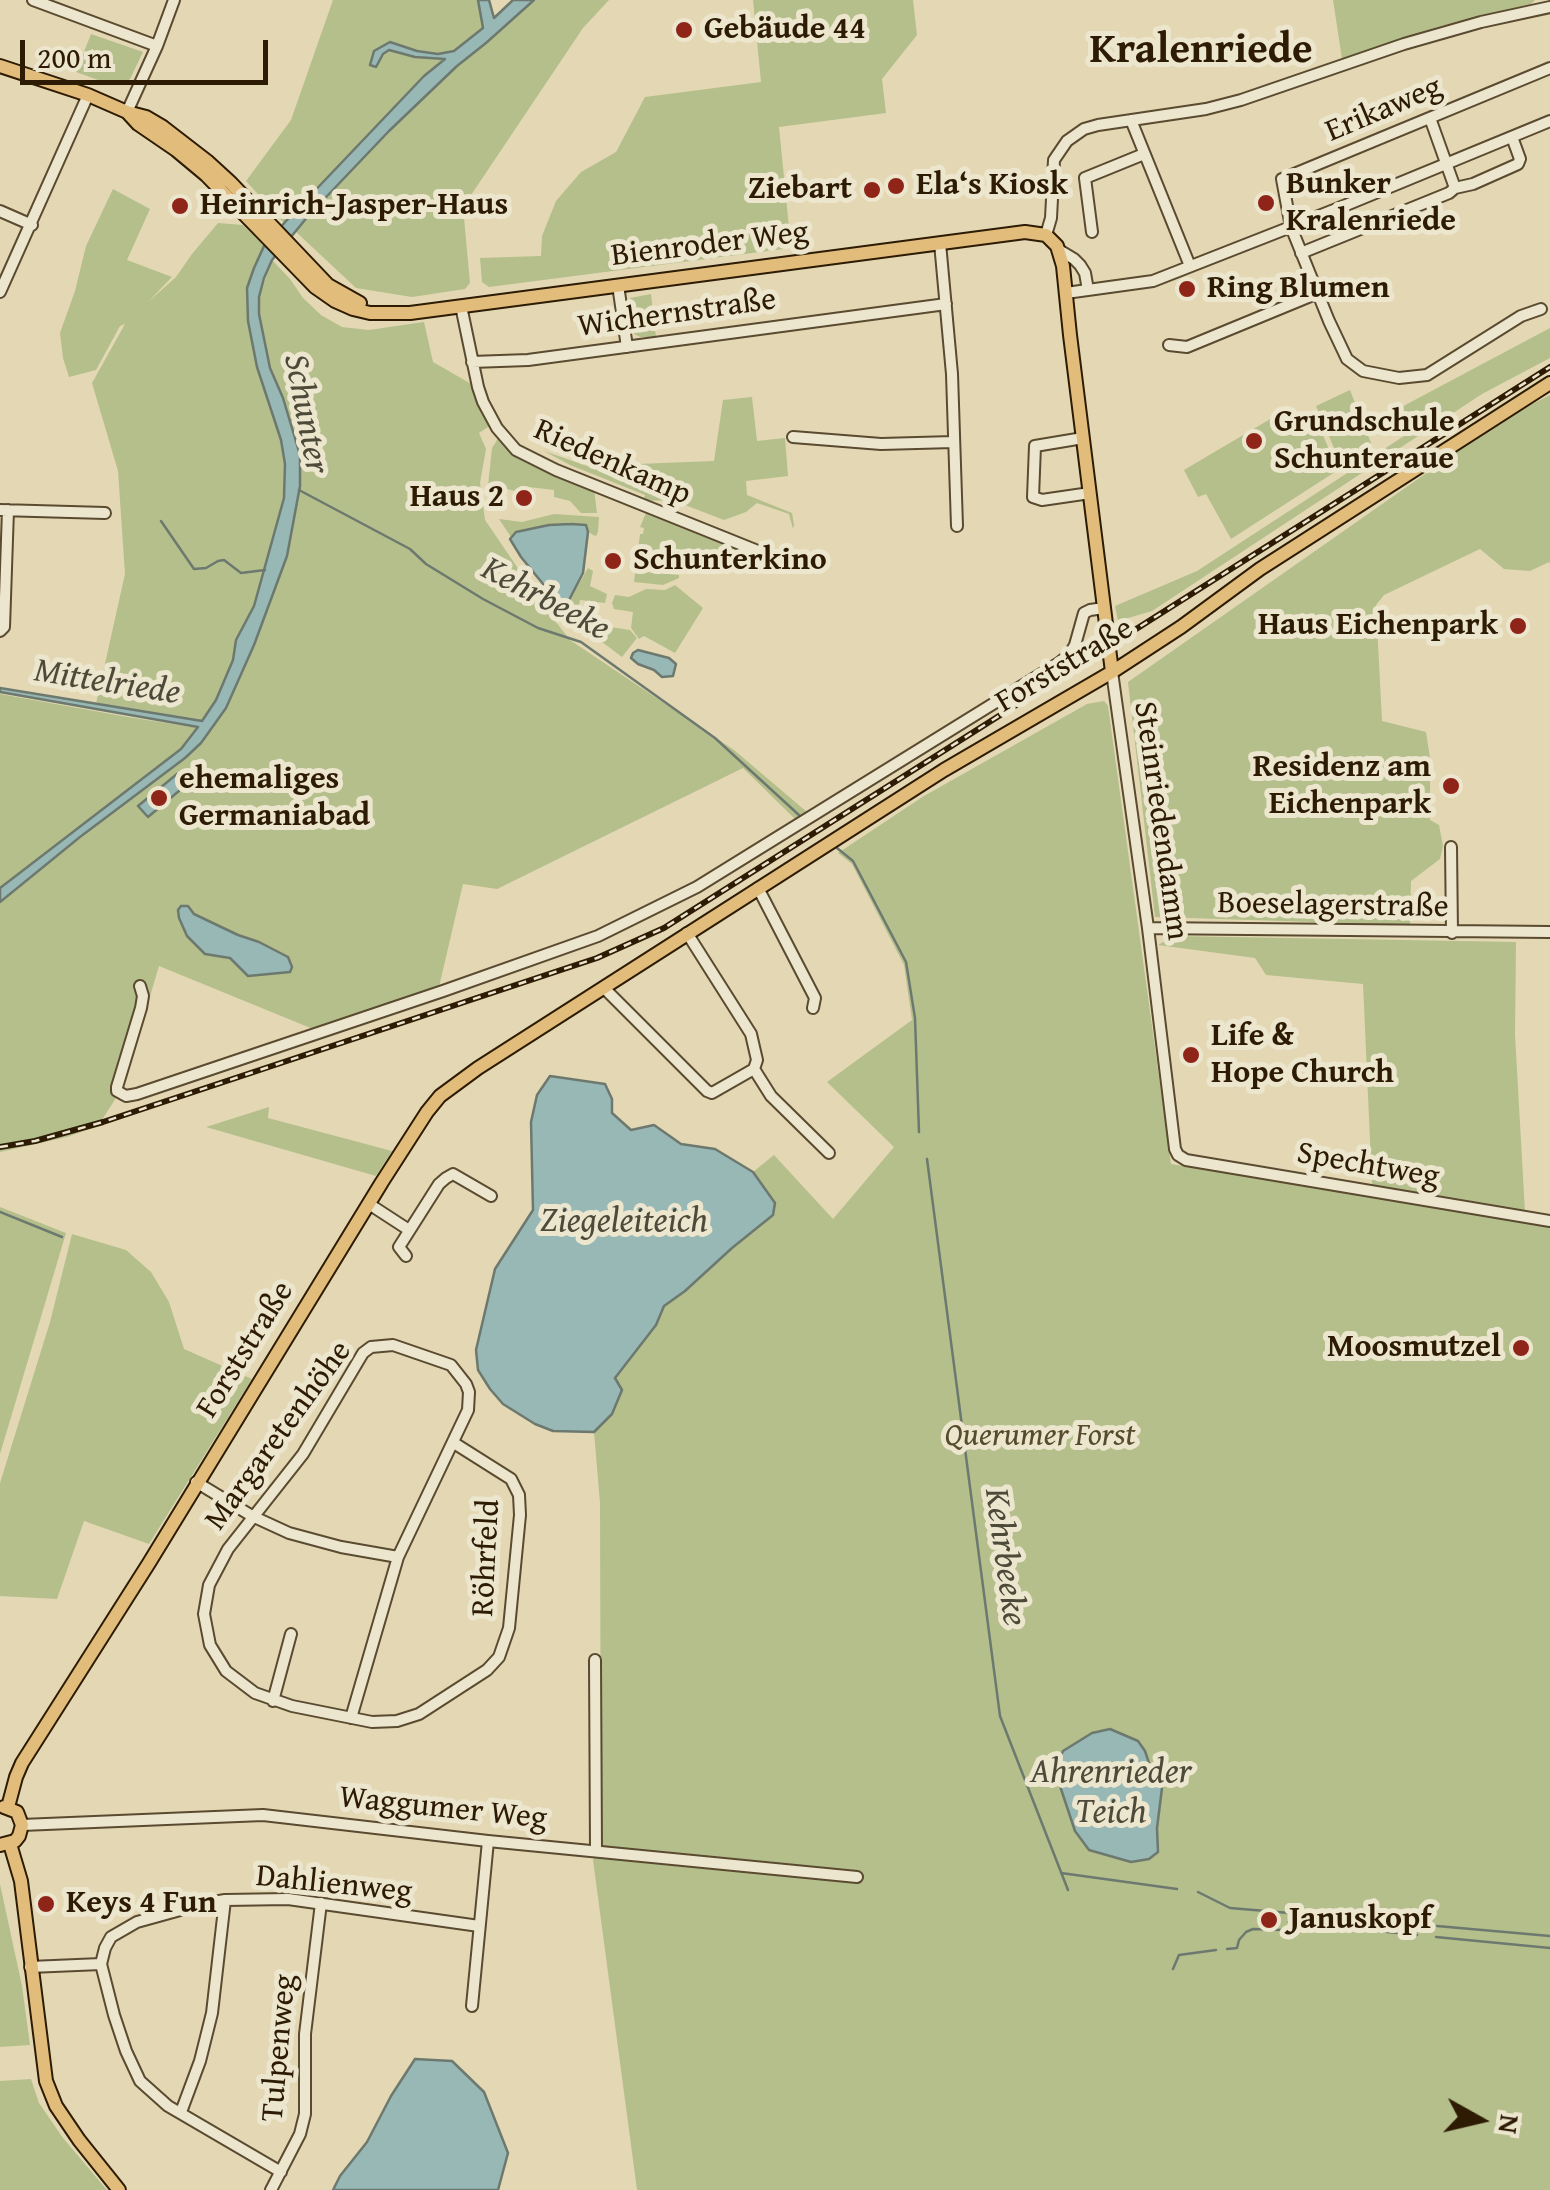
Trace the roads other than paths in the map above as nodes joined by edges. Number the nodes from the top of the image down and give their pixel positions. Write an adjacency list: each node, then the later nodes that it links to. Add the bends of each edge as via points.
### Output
1 (33, 0): 4 (street)
2 (174, 0): 4 (street)
3 (1549, 6): 10 (street, via 1404,44 1242,100)
4 (157, 46): 8 (street)
5 (0, 66): 7 (main road, Bienroder Weg)
6 (1550, 68): 9 (street, Erikaweg)
7 (88, 95): 8 (main road, Bienroder Weg); 19 (street)
8 (128, 112): 33 (main road, Bienroder Weg, via 146,117 207,160 300,263 340,293 380,313)
9 (1430, 118): 14 (street); 20 (street, Erikaweg, via 1282,179)
10 (1131, 120): 13 (street); 22 (street, via 1091,126 1062,146 1054,160)
11 (1550, 121): 12 (street)
12 (1512, 137): 14 (street); 15 (street, via 1518,164)
13 (1144, 154): 21 (street, via 1085,178); 26 (street)
14 (1447, 163): 15 (street); 16 (street)
15 (1455, 188): 18 (street)
16 (1368, 196): 18 (street); 20 (street)
17 (0, 211): 19 (street)
18 (1376, 220): 25 (street)
19 (32, 225): 29 (street)
20 (1292, 227): 25 (street); 26 (street)
21 (1092, 232)
22 (1046, 235): 23 (main road, Bienroder Weg); 24 (main road)
23 (940, 243): 27 (main road, Bienroder Weg); 32 (street)
24 (1059, 250): 28 (street, via 1080,265); 30 (main road, Steinriedendamm)
25 (1301, 252): 31 (street)
26 (1190, 266): 28 (street, via 1153,281)
27 (618, 284): 33 (main road, Bienroder Weg); 36 (street)
28 (1088, 290): 30 (street)
29 (0, 292)
30 (1066, 292): 40 (main road, Steinriedendamm)
31 (1318, 293): 34 (street, via 1347,359 1363,371 1398,378 1427,375); 35 (street, via 1187,347)
32 (946, 304): 36 (street, Wichernstraße); 41 (street)
33 (461, 306): 37 (street)
34 (1541, 309)
35 (1169, 345)
36 (627, 346): 37 (street, Wichernstraße)
37 (472, 362): 46 (street, Riedenkamp, via 488,414 516,450)
38 (1550, 383): 49 (main road, Forststraße, via 1260,568)
39 (793, 438): 41 (street)
40 (1082, 438): 42 (main road, Steinriedendamm); 42 (street, via 1035,446 1033,498)
41 (954, 442): 45 (street)
42 (1090, 493): 47 (main road, Steinriedendamm)
43 (4, 510): 44 (street); 48 (street)
44 (105, 513)
45 (956, 526)
46 (780, 560)
47 (1104, 608): 49 (main road, Steinriedendamm); 56 (street, via 1084,613 1075,646 1059,663 698,888 598,936 132,1096 117,1091)
48 (0, 631)
49 (1112, 672): 51 (main road, Forststraße); 52 (street, Steinriedendamm)
50 (1451, 848): 53 (street)
51 (758, 888): 55 (main road, Forststraße); 58 (street, via 815,998)
52 (1148, 928): 53 (street, Boeselagerstraße); 61 (street, Steinriedendamm)
53 (1452, 932): 54 (street, Boeselagerstraße)
54 (1550, 932)
55 (687, 934): 57 (main road, Forststraße); 59 (street, via 751,1034)
56 (140, 986)
57 (604, 988): 59 (street, via 712,1093); 63 (main road, Forststraße, via 440,1096)
58 (814, 1008)
59 (754, 1069): 60 (street)
60 (829, 1153)
61 (1178, 1156): 64 (street, Spechtweg)
62 (491, 1196): 65 (street, via 453,1174 439,1184)
63 (368, 1204): 65 (street); 68 (main road, Forststraße)
64 (1550, 1221)
65 (410, 1230): 66 (street, via 399,1247)
66 (406, 1256)
67 (454, 1444): 69 (street, Margaretenhöhe, via 469,1401 459,1374 444,1361 394,1345 371,1348); 70 (street, Margaretenhöhe); 74 (street, Röhrfeld, via 511,1479 519,1495 508,1636 487,1670 419,1714 383,1723)
68 (196, 1482): 69 (street); 75 (main road, Forststraße, via 22,1763)
69 (252, 1516): 70 (street, via 341,1547); 73 (street, Margaretenhöhe, via 214,1572 205,1625 226,1671)
70 (398, 1557): 74 (street, Margaretenhöhe)
71 (291, 1634): 73 (street)
72 (594, 1660): 79 (street)
73 (273, 1700): 74 (street, Margaretenhöhe)
74 (352, 1718)
75 (4, 1807): 76 (main road)
76 (22, 1825): 77 (street, Waggumer Weg, via 263,1815); 78 (main road, via 19,1836)
77 (488, 1841): 79 (street, Waggumer Weg); 83 (street)
78 (5, 1844): 85 (main road, via 20,1881)
79 (596, 1850): 80 (street, Waggumer Weg)
80 (857, 1876)
81 (225, 1900): 82 (street, Dahlienweg); 84 (street, Dahlienweg, via 137,1922 111,1938); 87 (street, via 212,2013)
82 (320, 1904): 83 (street, Dahlienweg); 88 (street, Tulpenweg, via 304,2034 305,2114)
83 (479, 1926): 86 (street)
84 (101, 1964): 85 (street); 87 (street, via 140,2081)
85 (30, 1967): 89 (main road, via 50,2093)
86 (472, 2006)
87 (181, 2112): 88 (street)
88 (282, 2172): 90 (street, Tulpenweg)
89 (119, 2190)
90 (271, 2190)

